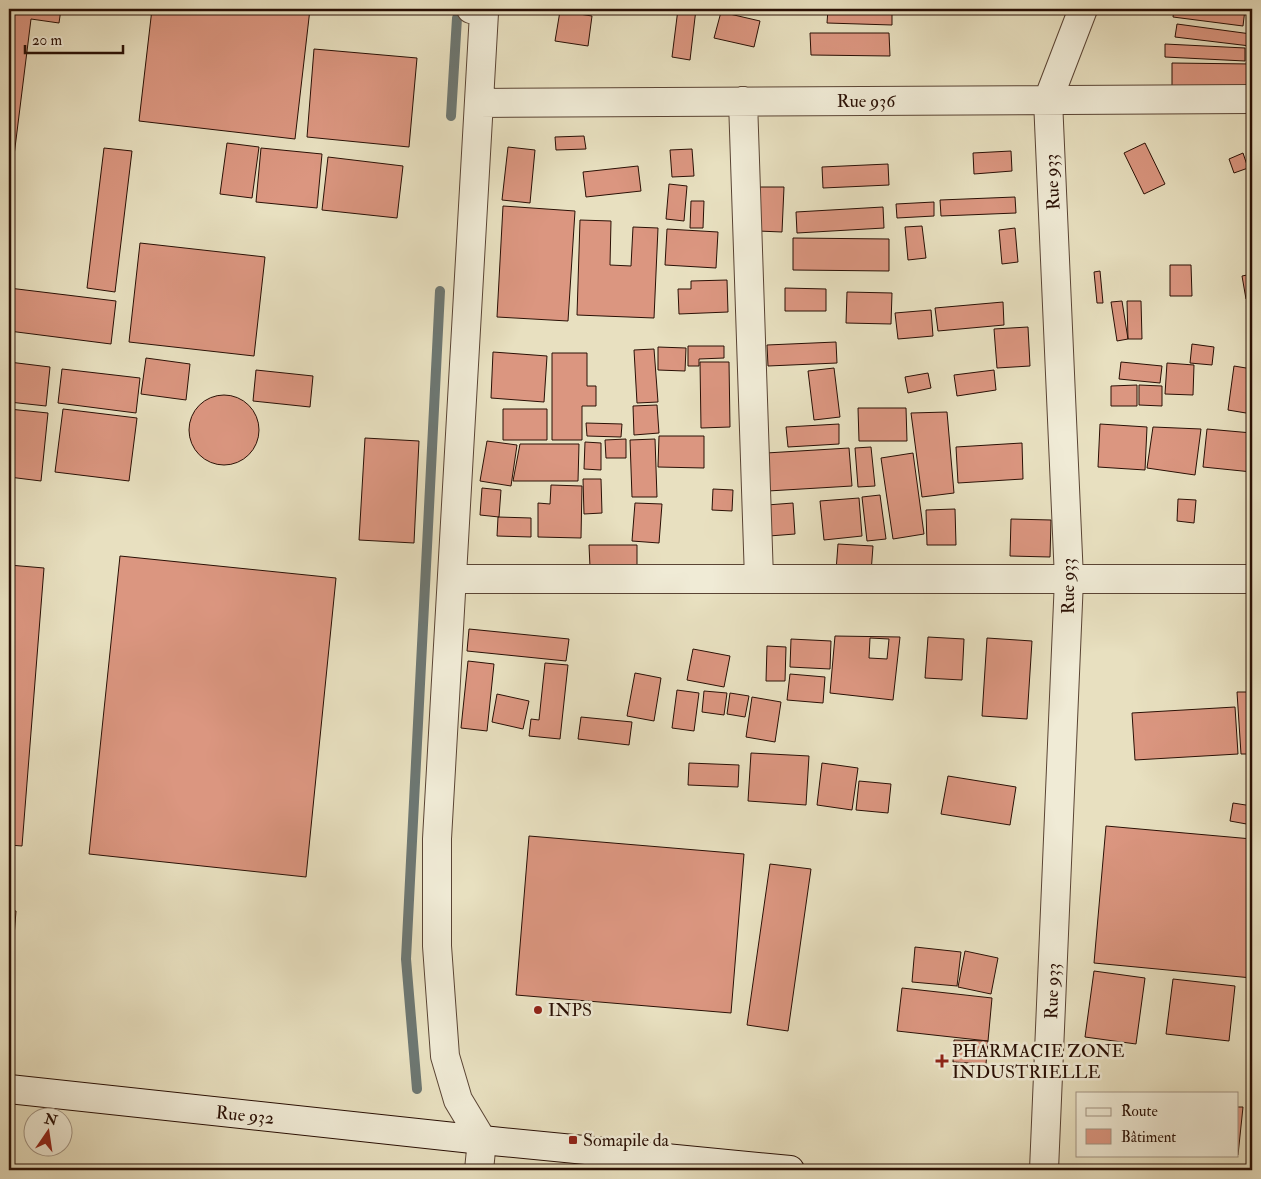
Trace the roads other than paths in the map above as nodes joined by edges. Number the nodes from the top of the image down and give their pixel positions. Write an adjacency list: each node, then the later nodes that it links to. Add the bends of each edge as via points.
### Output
1 (1083, 9): 4 (street, Rue 933)
2 (478, 11): 6 (street)
3 (1252, 98): 4 (street, Rue 936)
4 (1048, 100): 5 (street, Rue 936); 9 (street, Rue 933)
5 (742, 101): 6 (street, Rue 936); 7 (street)
6 (479, 103): 8 (street)
7 (759, 578): 8 (street); 9 (street)
8 (452, 579): 12 (street, via 437,839 437,946 445,1056 458,1100)
9 (1069, 579): 10 (street); 15 (street, Rue 933)
10 (1252, 579)
11 (9, 1089): 12 (street, Rue 932)
12 (482, 1140): 13 (street); 14 (street, Rue 932)
13 (479, 1170)
14 (790, 1170)
15 (1044, 1170)

